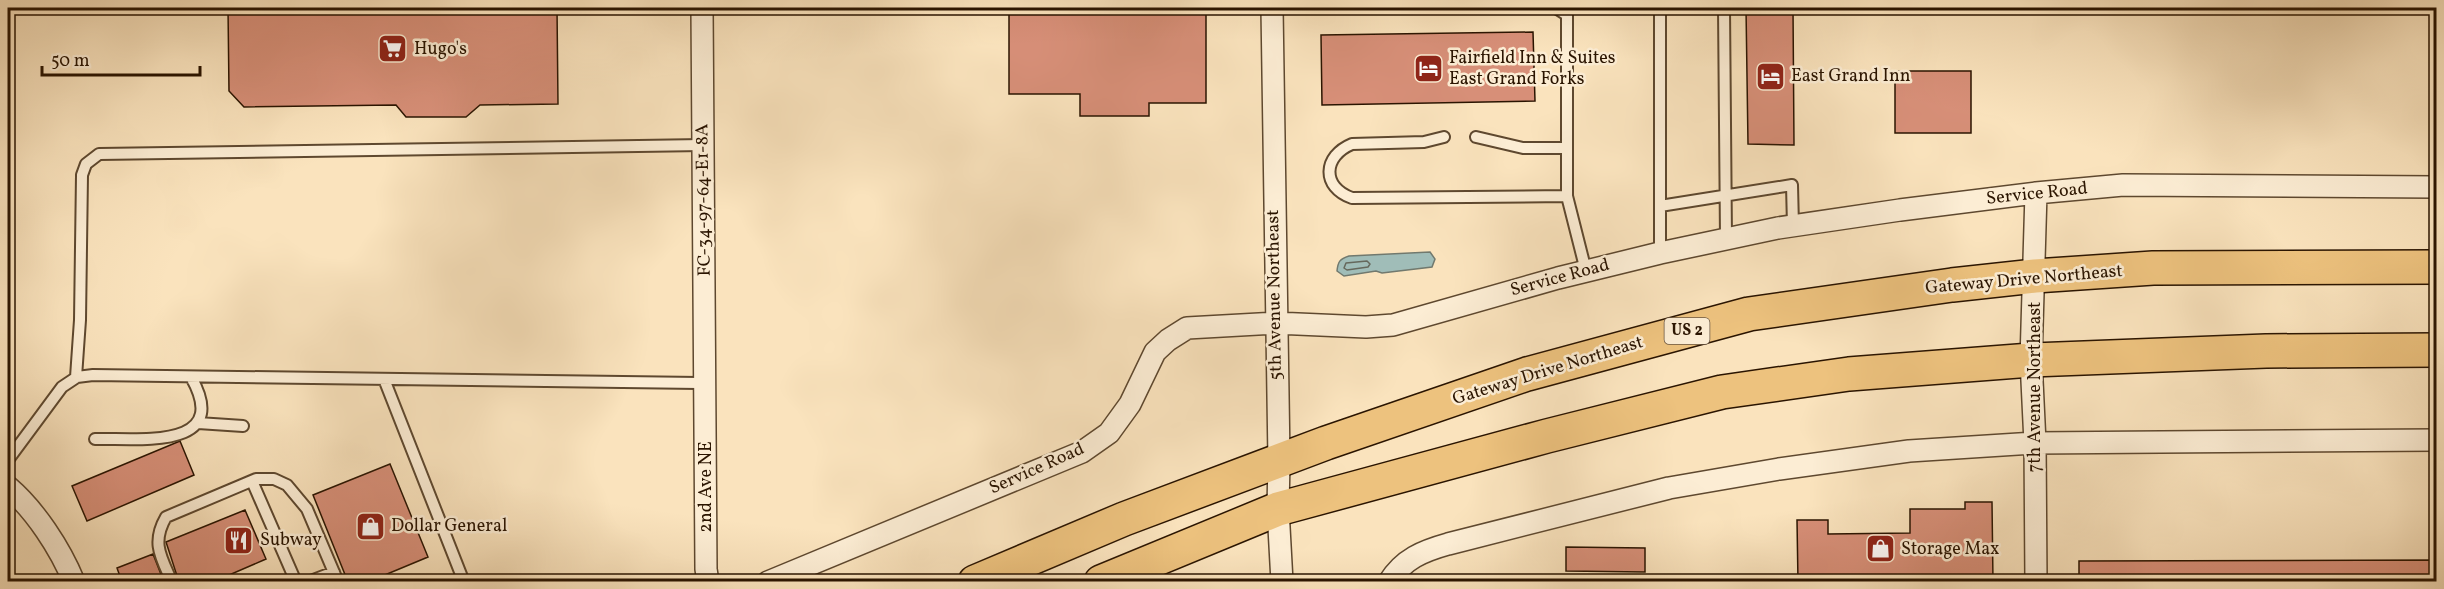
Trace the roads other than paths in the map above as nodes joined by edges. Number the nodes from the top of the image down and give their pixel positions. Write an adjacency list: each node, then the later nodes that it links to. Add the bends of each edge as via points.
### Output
1 (702, 8): 8 (street, FC-34-97-64-E1-8A)
2 (1272, 8): 21 (street, 5th Avenue Northeast)
3 (1556, 8): 9 (lane, via 1567,15)
4 (1660, 8): 14 (lane)
5 (1724, 8): 12 (lane)
6 (1444, 137): 13 (lane, via 1341,148 1330,169 1331,184 1340,194 1352,198)
7 (1476, 137): 9 (lane, via 1523,148)
8 (703, 145): 24 (lane, via 99,154 86,164 82,175); 27 (street, FC-34-97-64-E1-8A)
9 (1567, 148): 13 (lane)
10 (2436, 187): 11 (street, Service Road, via 2123,185)
11 (2036, 192): 15 (street, Service Road); 20 (street, 7th Avenue Northeast)
12 (1726, 195): 14 (lane); 15 (lane, via 1792,185); 16 (lane)
13 (1567, 196): 19 (lane)
14 (1660, 206): 17 (lane)
15 (1792, 226): 16 (street, Service Road)
16 (1726, 239): 17 (street, Service Road)
17 (1660, 253): 19 (street, Service Road)
18 (2436, 267): 20 (highway, Gateway Drive Northeast / US 2, via 2153,268)
19 (1586, 271): 21 (street, Service Road, via 1393,325)
20 (2035, 276): 23 (street, 7th Avenue Northeast); 34 (highway, Gateway Drive Northeast / US 2, via 1749,314 1527,374)
21 (1275, 323): 34 (street, 5th Avenue Northeast); 45 (street, Service Road, via 1186,328 1155,352 1130,404 1109,433 1082,452)
22 (2436, 350): 23 (highway, via 2266,351)
23 (2031, 360): 32 (street, 7th Avenue Northeast); 37 (highway, via 1849,374 1722,392)
24 (76, 377): 25 (lane); 33 (lane, via 53,397)
25 (191, 377): 26 (lane); 28 (lane, via 200,401)
26 (384, 379): 27 (lane, via 699,383 704,385); 43 (lane)
27 (705, 392): 44 (street, 2nd Ave NE)
28 (198, 423): 29 (lane); 30 (lane, via 189,432 171,437)
29 (243, 426)
30 (95, 439)
31 (2436, 440): 32 (street)
32 (2035, 443): 49 (street, via 1909,452 1669,488 1433,548 1406,561); 50 (street, 7th Avenue Northeast)
33 (8, 460)
34 (1279, 460): 37 (street, 5th Avenue Northeast); 46 (highway, Gateway Drive Northeast / US 2)
35 (252, 481): 38 (lane, via 274,479 288,485 308,508); 40 (lane, via 166,517 157,548); 41 (lane)
36 (8, 487): 39 (street, via 55,544)
37 (1278, 509): 47 (highway); 48 (street, 5th Avenue Northeast)
38 (336, 577): 42 (lane)
39 (74, 582)
40 (172, 582)
41 (296, 582)
42 (308, 582)
43 (461, 582)
44 (708, 582)
45 (768, 582)
46 (975, 582)
47 (1101, 582)
48 (1282, 582)
49 (1389, 582)
50 (2036, 582)

